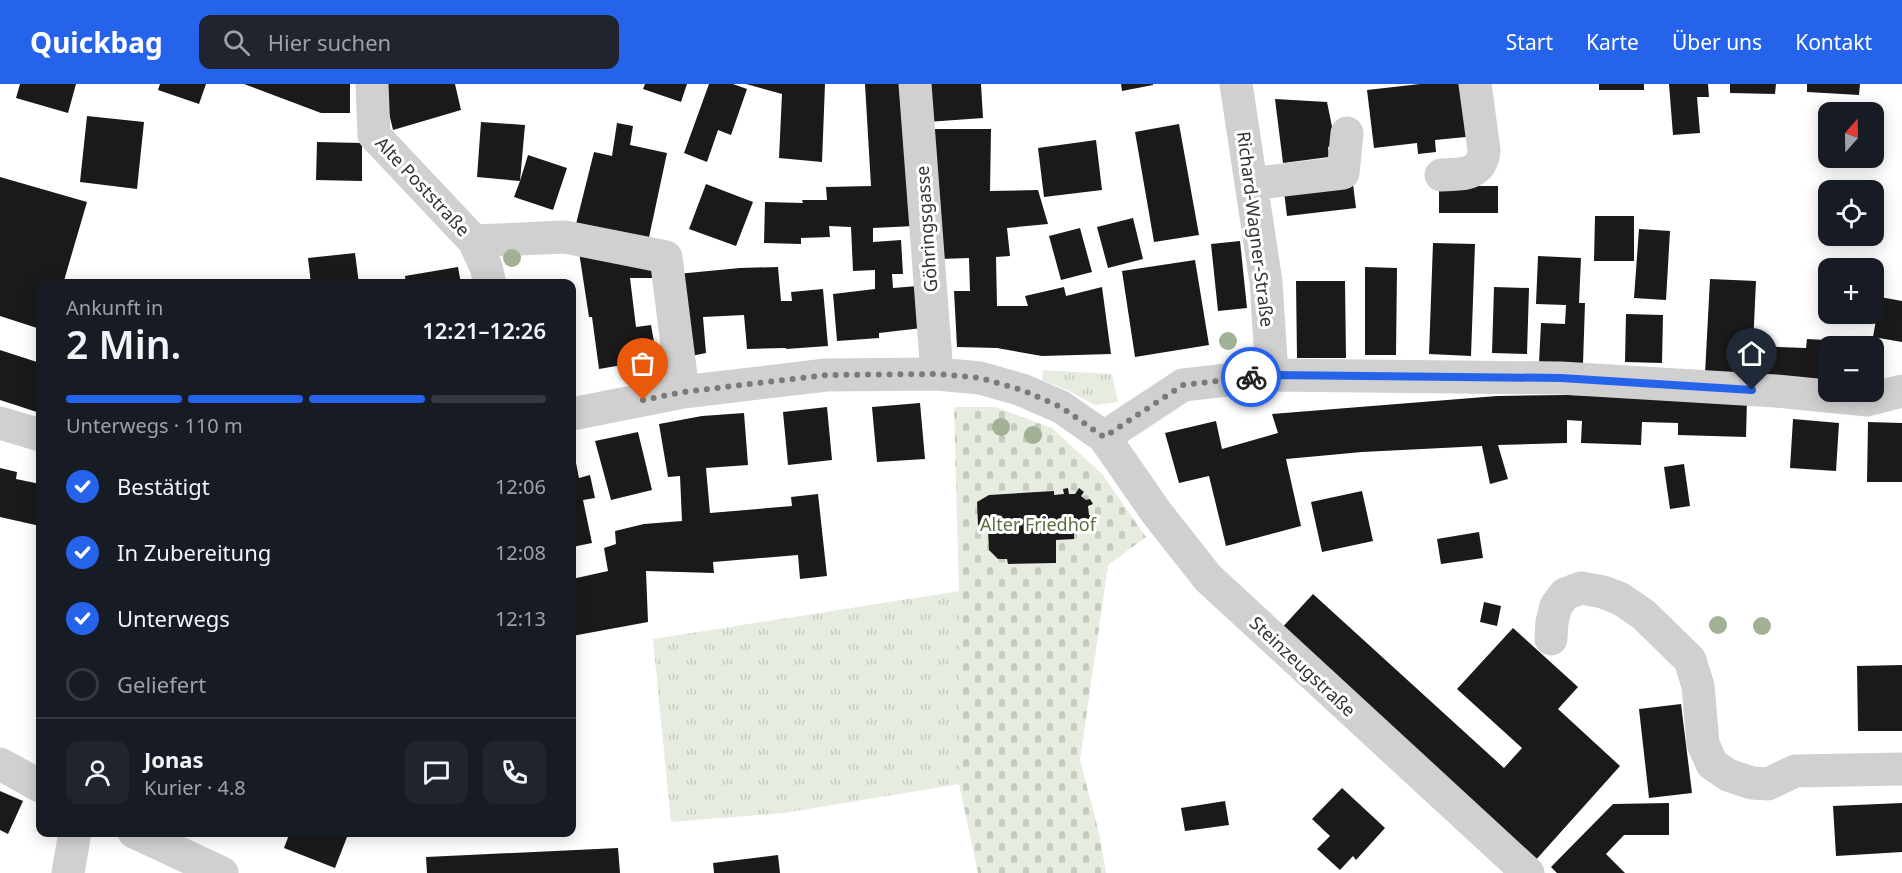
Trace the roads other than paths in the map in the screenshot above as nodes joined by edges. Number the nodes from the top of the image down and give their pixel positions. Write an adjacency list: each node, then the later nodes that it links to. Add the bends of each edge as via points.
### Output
1 (372, 84): 8 (street, Alte Poststraße, via 374,135)
2 (915, 84): 10 (street, Göhringsgasse)
3 (1236, 84): 7 (street, Richard-Wagner-Straße)
4 (1475, 84): 6 (street, via 1483,159 1473,171)
5 (1347, 133): 7 (street, via 1343,173)
6 (1442, 176)
7 (1251, 184): 11 (street, Richard-Wagner-Straße, via 1266,282)
8 (474, 241): 9 (street, Alte Poststraße); 13 (street, via 565,237 666,257)
9 (488, 279)
10 (937, 374): 13 (street, via 826,375); 17 (street, via 980,378 1022,390 1061,407)
11 (1272, 375): 12 (street, via 1561,378 1867,400); 17 (street, via 1183,385)
12 (1902, 391)
13 (683, 392): 14 (street)
14 (576, 413)
15 (0, 423): 16 (street)
16 (36, 434)
17 (1104, 437): 26 (street, Steinzeugstraße, via 1208,578)
18 (1551, 639): 20 (street, via 1556,606 1565,594 1581,588 1603,591 1644,615 1690,660 1698,686 1703,744 1712,764 1728,775 1768,784 1795,771)
19 (0, 764): 21 (street)
20 (1902, 770)
21 (36, 784)
22 (74, 837): 24 (street)
23 (145, 837): 25 (street)
24 (68, 873)
25 (222, 873)
26 (1528, 873)

